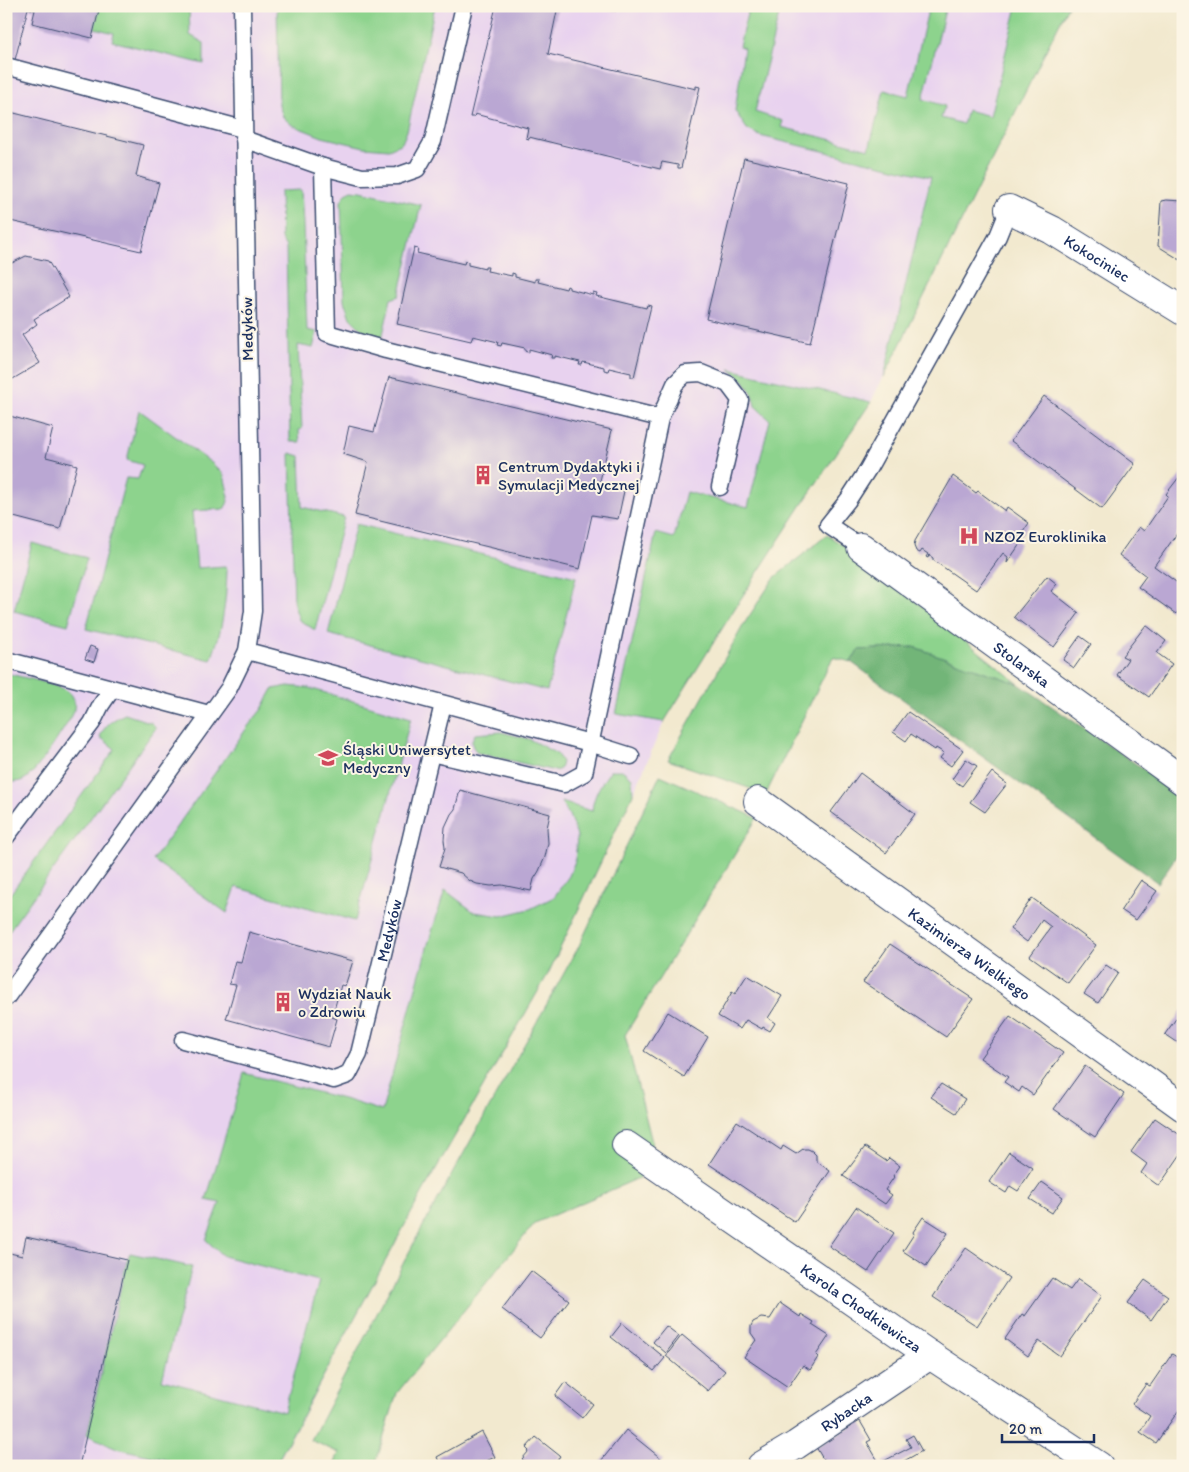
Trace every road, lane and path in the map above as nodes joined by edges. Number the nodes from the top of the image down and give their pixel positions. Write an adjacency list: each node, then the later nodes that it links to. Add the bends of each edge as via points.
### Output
1 (242, 6): 4 (lane, Medyków)
2 (464, 6): 5 (lane, via 433,141 417,169 397,176 362,177)
3 (6, 66): 4 (lane)
4 (243, 134): 5 (lane); 11 (lane, Medyków, via 253,611)
5 (323, 167): 8 (lane, via 327,333)
6 (1009, 209): 7 (street, Kokociniec, via 1052,230); 10 (lane, via 998,236 868,470 828,525)
7 (1183, 310)
8 (660, 418): 9 (lane, via 676,384 685,374 701,374 728,384 740,400); 16 (lane)
9 (720, 487)
10 (861, 547): 19 (street, Stolarska)
11 (247, 651): 14 (lane); 15 (lane, Medyków, via 229,688)
12 (6, 660): 13 (lane)
13 (112, 689): 15 (lane); 21 (lane, via 92,723)
14 (443, 704): 16 (lane); 17 (lane, Medyków)
15 (209, 714): 22 (lane, Medyków)
16 (590, 743): 17 (lane, via 584,773 564,784); 18 (lane)
17 (432, 753): 23 (lane, Medyków, via 359,1054 348,1075 334,1080)
18 (631, 756)
19 (1183, 781)
20 (758, 801): 24 (street, Kazimierza Wielkiego)
21 (6, 837)
22 (6, 998)
23 (182, 1040)
24 (1183, 1107)
25 (626, 1145): 26 (street, Karola Chodkiewicza)
26 (930, 1355): 27 (street, Rybacka); 29 (street, Karola Chodkiewicza)
27 (802, 1456): 28 (street, Rybacka)
28 (761, 1466)
29 (1099, 1466)

